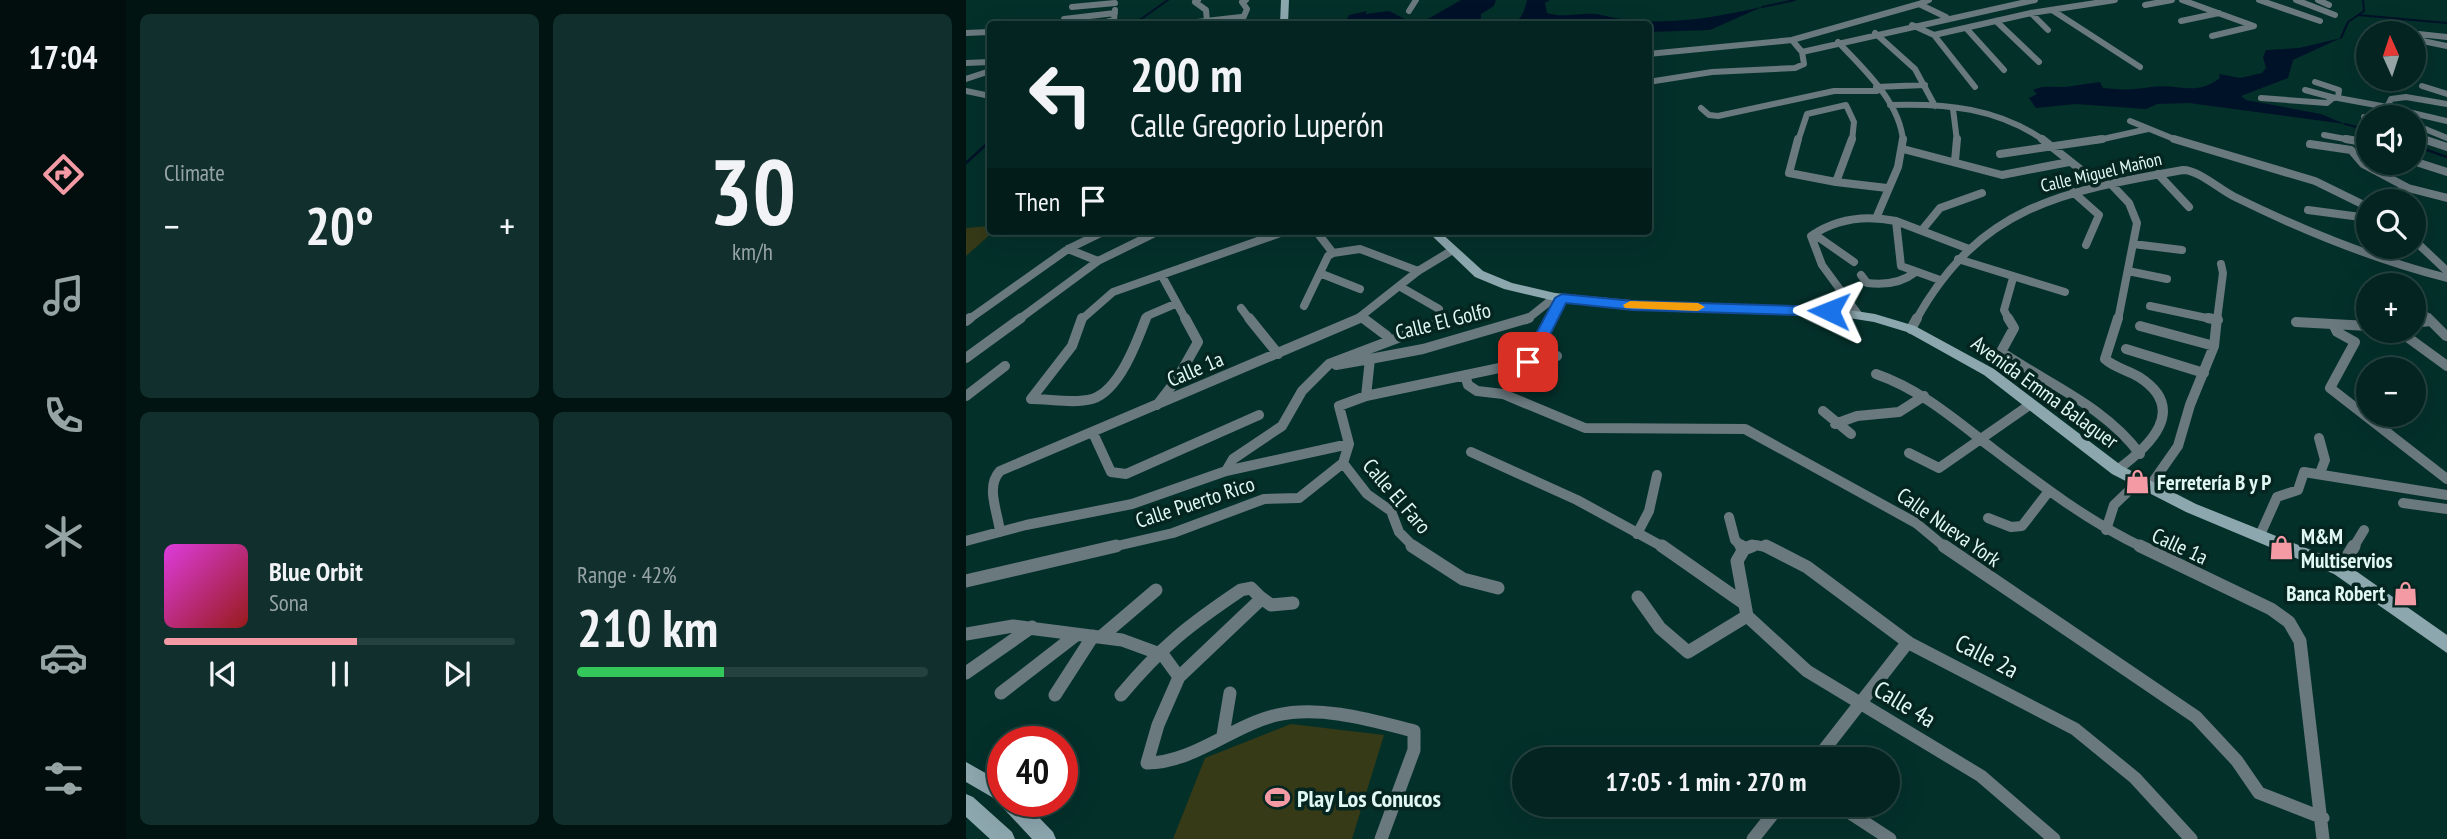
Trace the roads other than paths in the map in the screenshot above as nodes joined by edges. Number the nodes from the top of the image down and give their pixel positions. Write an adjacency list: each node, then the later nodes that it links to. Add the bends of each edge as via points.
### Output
1 (1076, 0): 19 (street)
2 (1198, 0): 30 (street, via 1195,2 1206,10)
3 (1276, 0): 32 (street)
4 (1285, 0): 33 (street)
5 (1416, 0): 21 (street)
6 (1929, 0): 16 (street)
7 (2035, 0): 26 (street)
8 (2115, 0): 20 (street)
9 (2172, 0): 17 (street)
10 (2182, 0): 24 (street)
11 (2259, 0): 36 (street)
12 (2296, 0): 25 (street)
13 (2318, 0): 18 (street)
14 (1242, 1): 31 (street, via 1247,9)
15 (1115, 2): 19 (street); 22 (street)
16 (1919, 4): 26 (street); 47 (street)
17 (2145, 5)
18 (2329, 5)
19 (1072, 7): 27 (street)
20 (2052, 10): 23 (street); 56 (street)
21 (1409, 12)
22 (1115, 13): 28 (street); 29 (street)
23 (2031, 13): 34 (street); 39 (street)
24 (2219, 13): 35 (street); 45 (street, via 2254,27)
25 (2335, 15)
26 (1946, 17): 37 (street)
27 (1063, 21)
28 (1068, 21)
29 (1112, 21)
30 (1207, 21): 31 (street)
31 (1241, 21)
32 (1276, 21)
33 (1284, 21)
34 (1996, 21): 38 (street); 54 (street)
35 (2180, 21)
36 (2320, 21)
37 (1912, 25): 42 (street); 43 (street)
38 (1966, 29): 43 (street); 57 (street)
39 (2048, 30)
40 (987, 32): 41 (street)
41 (966, 33)
42 (1875, 33): 48 (street); 62 (street, via 1915,69)
43 (1934, 35): 65 (street)
44 (2426, 35): 46 (street)
45 (2212, 36)
46 (2447, 37)
47 (1791, 40): 51 (street); 52 (street)
48 (1838, 42): 51 (street); 66 (street)
49 (2426, 42): 50 (street)
50 (2447, 46)
51 (1802, 52): 60 (street, via 1804,64 1795,68 1712,72)
52 (1652, 54)
53 (987, 62): 55 (street)
54 (2039, 62)
55 (966, 63)
56 (2140, 66)
57 (2004, 70)
58 (987, 72): 59 (street)
59 (966, 79)
60 (1652, 81)
61 (2315, 82): 72 (street, via 2339,90)
62 (1925, 85): 66 (street); 78 (street)
63 (2426, 87): 69 (street)
64 (1785, 88): 73 (street)
65 (1975, 88)
66 (1877, 89): 73 (street, via 1834,91); 75 (street)
67 (2305, 90): 72 (street)
68 (966, 91): 70 (street)
69 (2447, 94)
70 (987, 95)
71 (2261, 98): 72 (street, via 2328,103)
72 (2335, 98): 76 (street)
73 (1792, 100): 79 (street, via 1718,116)
74 (2447, 104): 77 (street, via 2399,97)
75 (1891, 105): 78 (street); 93 (street, via 1900,119)
76 (2375, 105)
77 (2388, 105)
78 (1935, 106): 80 (street)
79 (1701, 108)
80 (1953, 109): 92 (street, via 2002,117); 95 (street, via 1958,139)
81 (2426, 116): 83 (street)
82 (2130, 121): 84 (street)
83 (2447, 121)
84 (2148, 129): 92 (street); 106 (street, via 2220,154 2284,169)
85 (2426, 129): 87 (street)
86 (2325, 135): 89 (street)
87 (2447, 138)
88 (2426, 140): 91 (street)
89 (2356, 141)
90 (2310, 144): 103 (street, via 2351,150 2363,164)
91 (2447, 147)
92 (2052, 148): 94 (street); 96 (street)
93 (1903, 149): 95 (street); 102 (street)
94 (2000, 153)
95 (1955, 162): 96 (street, via 2002,175)
96 (2070, 162): 101 (street)
97 (2426, 165): 98 (street)
98 (2447, 172)
99 (2158, 174): 101 (street, Calle Miguel Mañon); 108 (street); 140 (street, Calle Miguel Mañon, via 2186,169 2281,220 2384,262)
100 (1836, 182): 100 (street, via 1849,150 1851,113 1846,105 1808,114 1788,170 1795,177); 102 (street)
101 (2105, 184): 105 (street, Calle Miguel Mañon); 120 (street, via 2133,211 2137,223)
102 (1887, 188): 110 (street)
103 (2408, 188): 107 (street)
104 (1982, 192): 113 (street, via 1940,208)
105 (2073, 192): 121 (street, via 2099,215); 123 (street, Calle Miguel Mañon, via 2015,212)
106 (2356, 198)
107 (2447, 198)
108 (2189, 206)
109 (2308, 209): 111 (street)
110 (1877, 216): 112 (street); 114 (street)
111 (2356, 216)
112 (1896, 221): 113 (street); 135 (street, via 1899,262)
113 (1922, 230): 123 (street)
114 (1814, 234): 130 (street); 152 (street, via 1815,251)
115 (1097, 235): 122 (street)
116 (1151, 235): 129 (street)
117 (1275, 235): 138 (street)
118 (1318, 235): 127 (street)
119 (1437, 235): 125 (street, Avenida Emma Balaguer)
120 (2133, 244): 124 (street); 133 (street)
121 (2086, 245)
122 (1068, 249): 129 (street); 156 (street)
123 (1969, 249): 128 (street, Calle Miguel Mañon)
124 (2182, 250)
125 (1451, 251): 132 (street, Calle 1a); 146 (street, Avenida Emma Balaguer, via 1493,281)
126 (2426, 251): 134 (street)
127 (1333, 253): 132 (street, via 1360,249); 136 (street)
128 (1958, 259): 139 (street); 142 (street, Calle Miguel Mañon)
129 (1098, 261): 171 (street)
130 (1854, 262)
131 (2221, 264): 155 (street)
132 (1418, 271): 143 (street, Calle 1a)
133 (2128, 271): 141 (street); 196 (street, via 2105,359 2141,378 2163,402 2159,429)
134 (2447, 271)
135 (1914, 273): 137 (street, via 1874,284); 142 (street)
136 (1322, 274): 144 (street); 148 (street)
137 (1861, 275)
138 (1162, 276): 147 (street); 147 (street, via 1123,286 1087,312 1072,346 1031,399 1089,400 1100,396 1130,360 1147,316)
139 (2013, 278): 145 (street); 196 (street, via 2004,310 2014,325 2004,354 2100,413 2128,435)
140 (2447, 278)
141 (2167, 279)
142 (1940, 281): 164 (street, Calle Miguel Mañon)
143 (1399, 286): 151 (street); 153 (street, Calle 1a)
144 (1360, 289)
145 (2065, 292)
146 (1558, 298): 152 (street, Avenida Emma Balaguer); 173 (street, Calle El Golfo, via 1521,322); 174 (street)
147 (1175, 304): 185 (street, via 1198,342)
148 (1304, 306)
149 (2150, 306): 155 (street)
150 (1241, 308): 170 (street)
151 (1439, 309)
152 (1858, 314): 164 (street, Avenida Emma Balaguer)
153 (1362, 317): 165 (street); 170 (street, Calle 1a)
154 (2426, 317): 158 (street)
155 (2218, 320): 168 (street)
156 (966, 321)
157 (2426, 321): 158 (street)
158 (2430, 321): 166 (street)
159 (2296, 322): 161 (street)
160 (1432, 325): 177 (street)
161 (2334, 326): 162 (street); 202 (street, via 2355,342 2330,388)
162 (2356, 326)
163 (2140, 327): 168 (street)
164 (1911, 329): 184 (street, Avenida Emma Balaguer, via 1989,372)
165 (1387, 335)
166 (2446, 336)
167 (2415, 343): 176 (street)
168 (2214, 346): 178 (street)
169 (2126, 349): 178 (street)
170 (1278, 354): 185 (street, Calle 1a)
171 (967, 356)
172 (1557, 356): 174 (street)
173 (1370, 359): 177 (street, Calle El Golfo); 182 (street)
174 (1528, 362): 180 (street)
175 (1005, 366): 181 (street)
176 (2447, 366)
177 (1323, 368): 199 (street, via 1302,391 1282,426 1233,459)
178 (2204, 373): 203 (street, via 2178,446)
179 (1876, 374): 183 (street, Calle 1a)
180 (1465, 375): 182 (street); 247 (street, Calle Nueva York, via 1468,385 1477,391 1503,394 1585,428 1745,429 1916,523 1962,561 2196,717 2259,793)
181 (966, 396)
182 (1366, 396): 193 (street, via 1339,406)
183 (1924, 396): 188 (street, via 1899,412 1857,416); 192 (street, Calle 1a)
184 (2031, 404): 192 (street); 198 (street, Avenida Emma Balaguer)
185 (1156, 406): 189 (street, Calle 1a)
186 (1823, 411): 188 (street)
187 (1259, 415): 189 (street, via 1126,474 1111,472)
188 (1835, 424): 190 (street)
189 (1093, 433): 212 (street, Calle 1a, via 993,477)
190 (1851, 434)
191 (2319, 438): 200 (street, via 2325,460)
192 (1981, 439): 195 (street, via 1939,468); 204 (street, Calle 1a)
193 (1349, 444): 197 (street); 199 (street)
194 (1471, 452): 213 (street, Calle 4a, via 1543,483)
195 (1909, 453)
196 (2140, 454): 198 (street)
197 (1343, 463): 218 (street, Calle Puerto Rico, via 1299,498 1264,499 1173,533); 219 (street, Calle El Faro, via 1367,494 1391,511 1399,532 1412,546 1462,579)
198 (2117, 470): 203 (street, Avenida Emma Balaguer)
199 (1226, 471): 212 (street, via 1132,505)
200 (2320, 472): 205 (street); 214 (street, via 2301,473 2298,490 2277,497)
201 (1657, 475): 213 (street, via 1649,512)
202 (2447, 479)
203 (2145, 483): 210 (street, via 2114,505); 214 (street, Avenida Emma Balaguer, via 2191,508)
204 (2049, 491): 209 (street, via 2022,526); 210 (street, Calle 1a)
205 (2447, 495)
206 (2403, 503): 207 (street)
207 (2447, 509)
208 (1729, 517): 216 (street, via 1735,540)
209 (1988, 518)
210 (2106, 530): 247 (street, Calle 1a, via 2271,608 2289,622 2300,641)
211 (2364, 530): 217 (street)
212 (1000, 531): 215 (street)
213 (1637, 534): 224 (street, Calle 4a, via 1702,571)
214 (2259, 535): 217 (street, Avenida Emma Balaguer)
215 (966, 541)
216 (1744, 549): 224 (street, via 1737,561); 229 (street, Calle 2a, via 1754,544 1773,547 1866,608)
217 (2340, 569): 230 (street, Avenida Emma Balaguer)
218 (966, 581)
219 (1498, 588)
220 (1156, 590): 228 (street)
221 (1259, 597): 223 (street, via 1271,605); 231 (street, via 1251,589 1241,590 1209,609); 233 (street)
222 (1638, 597): 224 (street, via 1659,627 1688,652)
223 (1293, 603)
224 (1745, 609): 238 (street, Calle 4a, via 1807,671)
225 (1032, 627): 226 (street, via 1001,626); 227 (street); 232 (street)
226 (966, 634)
227 (1076, 635): 228 (street); 234 (street)
228 (1098, 636): 231 (street); 236 (street)
229 (1908, 642): 238 (street); 254 (street, Calle 2a, via 2045,711 2096,745 2153,793)
230 (2447, 645)
231 (1157, 652): 233 (street, via 1170,660); 237 (street)
232 (966, 673)
233 (1179, 677): 239 (street, via 1147,763 1185,754)
234 (1001, 693)
235 (1230, 693): 239 (street)
236 (1055, 695)
237 (1121, 695)
238 (1859, 704): 240 (street); 253 (street, Calle 4a, via 1981,776)
239 (1223, 735): 250 (street, via 1278,715 1312,712 1414,731 1414,750)
240 (1825, 747)
241 (966, 771): 242 (street)
242 (987, 784)
243 (966, 804): 248 (street)
244 (1025, 817): 249 (street)
245 (1770, 817): 251 (street)
246 (1856, 817): 252 (street)
247 (2323, 818): 255 (street, Calle 1a)
248 (1005, 839)
249 (1046, 839)
250 (1381, 839)
251 (1753, 839)
252 (1890, 839)
253 (2053, 839)
254 (2192, 839)
255 (2323, 839)

